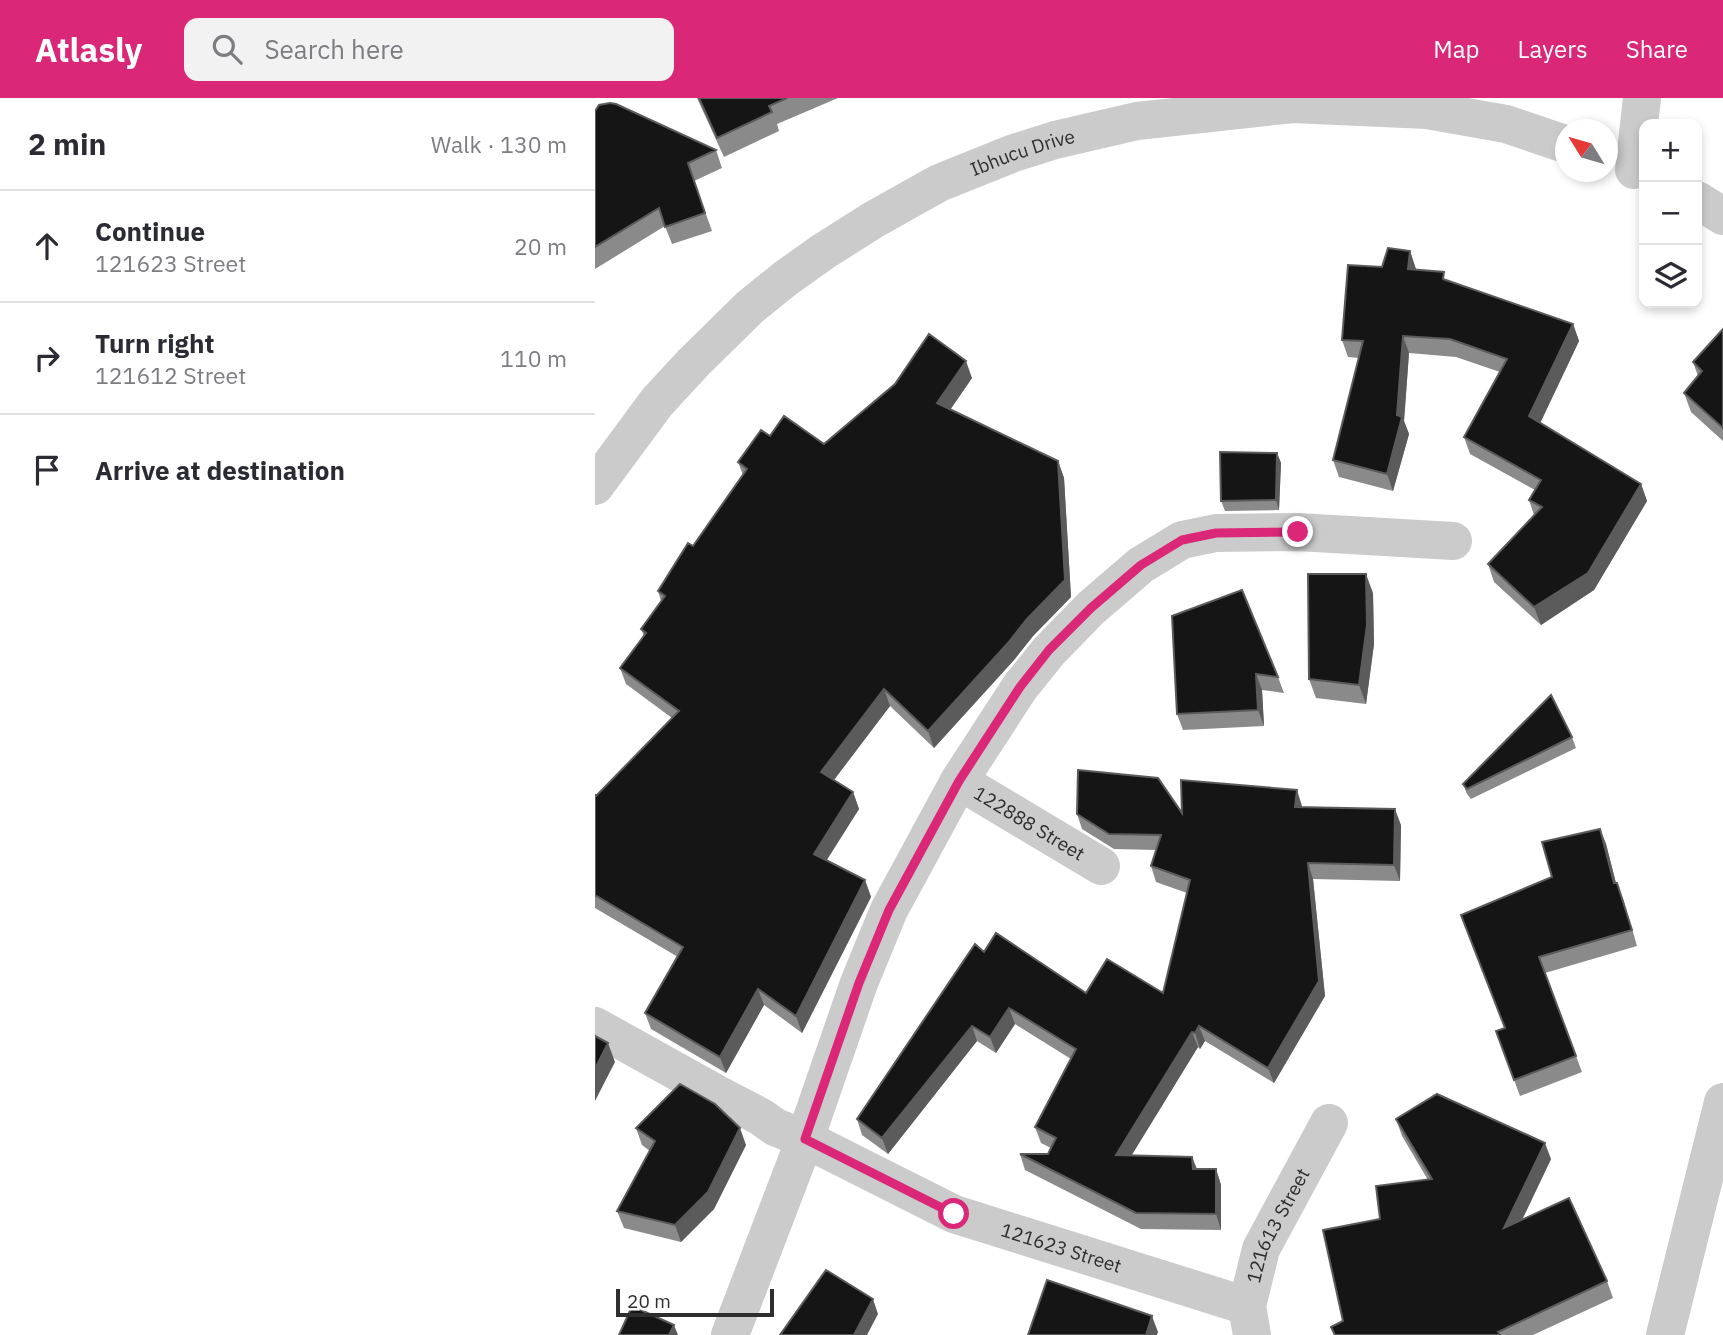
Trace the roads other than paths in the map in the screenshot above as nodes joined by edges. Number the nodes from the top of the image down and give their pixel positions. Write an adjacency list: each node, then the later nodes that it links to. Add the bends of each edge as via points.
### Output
1 (1642, 98): 4 (street)
2 (1427, 104): 3 (street, Ibhucu Drive); 7 (street, Ibhucu Drive, via 1293,104 1136,121 1055,140 939,183 824,251 750,307 657,402)
3 (1555, 140)
4 (1628, 168)
5 (1702, 203): 6 (street)
6 (1723, 216)
7 (595, 486)
8 (1453, 541): 9 (street, via 1298,532 1216,533 1182,540 1141,565 1049,650)
9 (959, 781): 10 (street, 122888 Street); 14 (street, via 889,910)
10 (1101, 866)
11 (595, 1026): 14 (street, 121623 Street, via 775,1127)
12 (1723, 1102): 17 (street)
13 (1329, 1122): 15 (street, 121613 Street, via 1261,1250)
14 (805, 1139): 15 (street, 121623 Street, via 954,1214); 16 (street)
15 (1249, 1321)
16 (730, 1335)
17 (1665, 1335)

